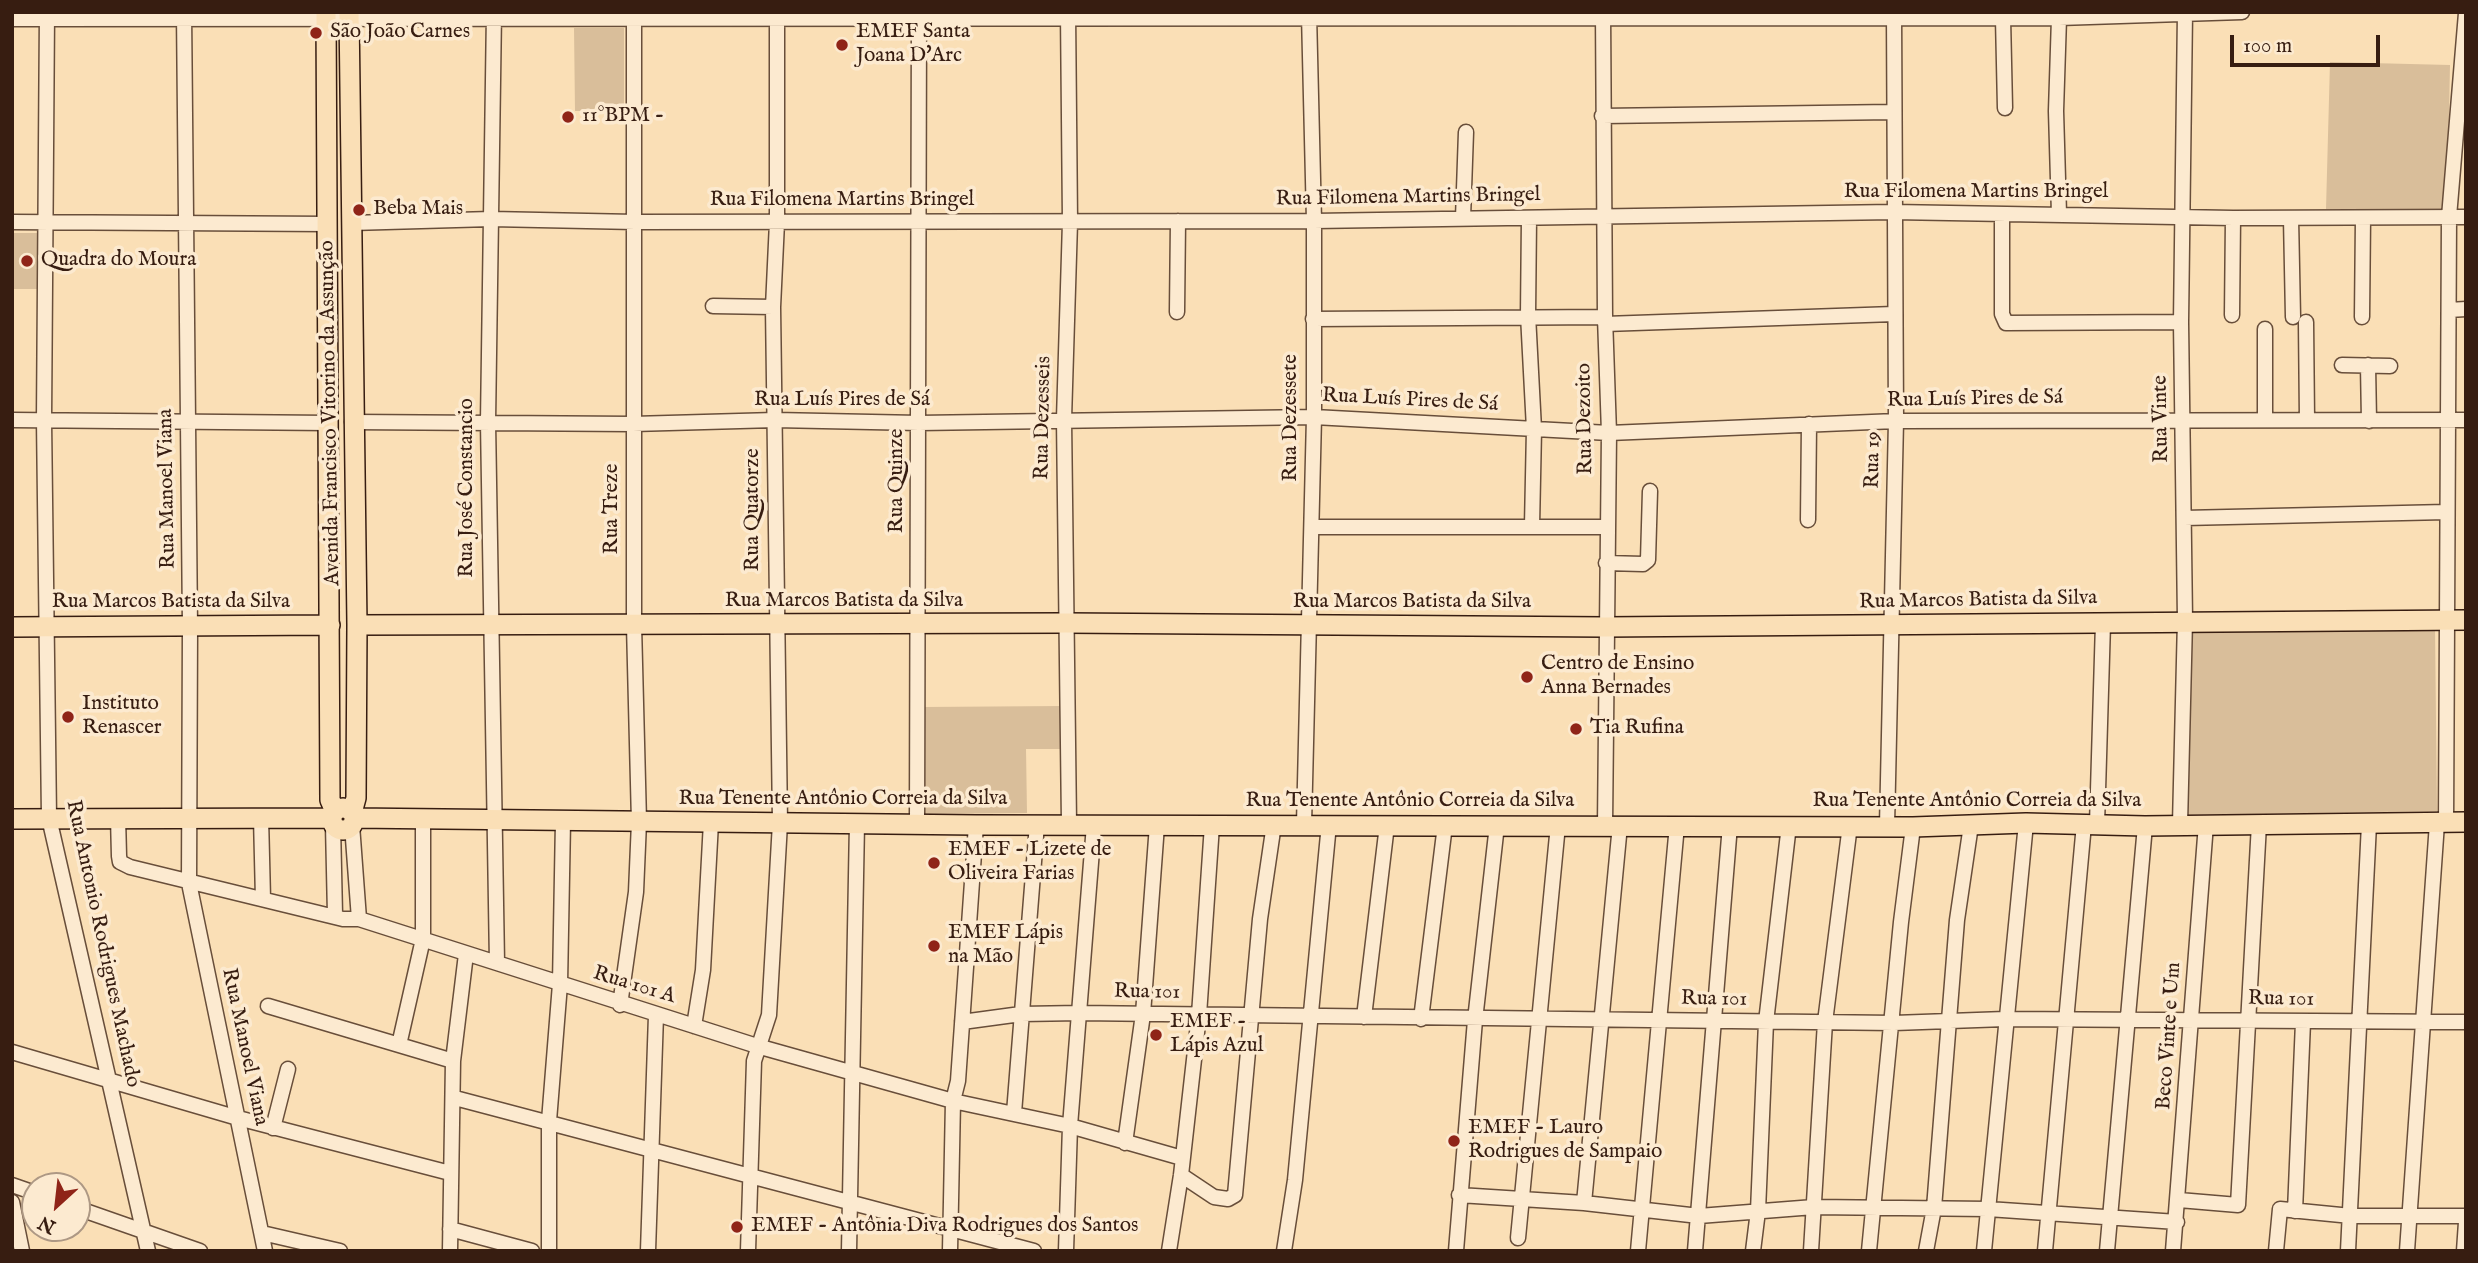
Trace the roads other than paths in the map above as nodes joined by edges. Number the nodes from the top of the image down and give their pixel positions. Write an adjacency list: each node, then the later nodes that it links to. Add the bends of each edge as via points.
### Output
1 (2242, 12): 4 (street)
2 (2466, 13): 29 (street)
3 (1894, 14): 9 (street); 17 (street); 21 (street, Rua 19)
4 (2185, 14): 10 (street); 28 (street, Rua Vinte)
5 (326, 15): 6 (street); 12 (street); 47 (main road, Avenida Francisco Vitorino da Assunção)
6 (349, 15): 13 (street); 46 (main road, Avenida Francisco Vitorino da Assunção)
7 (778, 15): 14 (street); 15 (street); 43 (street, Rua Quatorze)
8 (1068, 15): 15 (street); 16 (street); 45 (street, Rua Dezesseis)
9 (1603, 15): 16 (street); 22 (street, Rua Dezoito)
10 (2084, 15): 18 (street)
11 (47, 16): 12 (street); 19 (street); 37 (street, Rua Antonio Rodrigues Machado)
12 (184, 16): 41 (street, Rua Manoel Viana)
13 (494, 16): 14 (street); 36 (street, Rua José Constancio)
14 (634, 16): 42 (street, Rua Treze)
15 (919, 16): 44 (street, Rua Quinze)
16 (1309, 16): 39 (street, Rua Dezessete)
17 (2003, 18): 18 (street); 20 (street)
18 (2059, 18): 25 (street)
19 (12, 19)
20 (2005, 108)
21 (1892, 112): 22 (street); 24 (street, Rua 19)
22 (1602, 116): 27 (street, Rua Dezoito)
23 (1466, 132): 31 (street)
24 (1893, 212): 26 (street, Rua Filomena Martins Bringel); 27 (street, Rua Filomena Martins Bringel); 53 (street, Rua 19)
25 (2059, 214): 26 (street, Rua Filomena Martins Bringel); 28 (street, Rua Filomena Martins Bringel)
26 (2002, 215): 59 (street, via 2003,321 2024,325)
27 (1605, 216): 32 (street, Rua Filomena Martins Bringel); 58 (street, Rua Dezoito)
28 (2182, 216): 33 (street, Rua Filomena Martins Bringel); 59 (street, Rua Vinte)
29 (2449, 217): 30 (street, Rua Filomena Martins Bringel); 35 (street, Rua Filomena Martins Bringel); 51 (street)
30 (2466, 217)
31 (1463, 218): 32 (street, Rua Filomena Martins Bringel); 39 (street, Rua Filomena Martins Bringel)
32 (1528, 218): 54 (street)
33 (2233, 218): 34 (street, Rua Filomena Martins Bringel); 55 (street)
34 (2291, 218): 35 (street, Rua Filomena Martins Bringel); 72 (street)
35 (2363, 218): 56 (street)
36 (491, 219): 42 (street, Rua Filomena Martins Bringel); 46 (street, Rua Filomena Martins Bringel); 81 (street, Rua José Constancio)
37 (45, 221): 40 (street); 41 (street); 69 (street, Rua Antonio Rodrigues Machado)
38 (1178, 221): 39 (street, Rua Filomena Martins Bringel); 45 (street, Rua Filomena Martins Bringel); 52 (street)
39 (1314, 221): 57 (street, Rua Dezessete)
40 (12, 222)
41 (186, 222): 47 (street); 76 (street, Rua Manoel Viana)
42 (635, 222): 43 (street, Rua Filomena Martins Bringel); 83 (street, Rua Treze)
43 (777, 222): 44 (street, Rua Filomena Martins Bringel); 49 (street, Rua Quatorze)
44 (920, 222): 45 (street, Rua Filomena Martins Bringel); 82 (street, Rua Quinze)
45 (1070, 222): 67 (street, Rua Dezesseis)
46 (351, 223): 47 (main road, via 340,211); 64 (main road, Avenida Francisco Vitorino da Assunção)
47 (329, 224): 65 (main road, Avenida Francisco Vitorino da Assunção)
48 (713, 306): 49 (street)
49 (773, 307): 70 (street, Rua Quatorze)
50 (2466, 309): 51 (street)
51 (2449, 310): 73 (street)
52 (1177, 312)
53 (1894, 314): 58 (street); 77 (street, Rua 19)
54 (1528, 315): 57 (street); 58 (street); 85 (street)
55 (2232, 315)
56 (2362, 317)
57 (1313, 319): 66 (street, Rua Dezessete)
58 (1605, 320): 86 (street, Rua Dezoito)
59 (2181, 322): 68 (street, Rua Vinte)
60 (2265, 329): 71 (street)
61 (2342, 365): 62 (street)
62 (2368, 365): 63 (street); 78 (street)
63 (2390, 366)
64 (352, 369): 65 (main road); 80 (main road, Avenida Francisco Vitorino da Assunção)
65 (329, 370): 79 (main road, Avenida Francisco Vitorino da Assunção)
66 (1314, 417): 67 (street, Rua Luís Pires de Sá); 85 (street, Rua Luís Pires de Sá); 92 (street, Rua Dezessete)
67 (1064, 419): 82 (street, Rua Luís Pires de Sá); 98 (street, Rua Dezesseis)
68 (2183, 419): 71 (street, Rua Luís Pires de Sá); 77 (street, Rua Luís Pires de Sá); 89 (street, Rua Vinte)
69 (44, 420): 75 (street); 76 (street); 108 (street, Rua Antonio Rodrigues Machado)
70 (775, 420): 82 (street, Rua Luís Pires de Sá); 83 (street, Rua Luís Pires de Sá); 105 (street, Rua Quatorze)
71 (2265, 420): 72 (street, Rua Luís Pires de Sá)
72 (2307, 420): 78 (street, Rua Luís Pires de Sá)
73 (2446, 420): 74 (street, Rua Luís Pires de Sá); 78 (street, Rua Luís Pires de Sá); 88 (street)
74 (2466, 420)
75 (12, 421)
76 (188, 421): 79 (street); 110 (street, Rua Manoel Viana)
77 (1895, 421): 84 (street, Rua Luís Pires de Sá); 107 (street, Rua 19)
78 (2369, 421)
79 (329, 422): 101 (main road, Avenida Francisco Vitorino da Assunção)
80 (352, 422): 81 (street, Rua Luís Pires de Sá); 102 (main road, Avenida Francisco Vitorino da Assunção)
81 (488, 422): 83 (street, Rua Luís Pires de Sá); 103 (street, Rua José Constancio)
82 (919, 423): 100 (street, Rua Quinze)
83 (633, 424): 104 (street, Rua Treze)
84 (1810, 424): 86 (street, Rua Luís Pires de Sá); 90 (street)
85 (1534, 429): 86 (street, Rua Luís Pires de Sá); 91 (street)
86 (1609, 433): 93 (street, Rua Dezoito)
87 (1650, 491): 94 (street, via 1648,560 1643,564)
88 (2446, 512): 89 (street); 96 (street)
89 (2183, 518): 95 (street, Rua Vinte)
90 (1808, 520)
91 (1532, 526): 92 (street); 93 (street)
92 (1312, 527): 106 (street, Rua Dezessete)
93 (1607, 527): 94 (street, Rua Dezoito)
94 (1606, 563): 111 (street, Rua Dezoito)
95 (2185, 620): 96 (main road, Rua Marcos Batista da Silva); 99 (main road, Rua Marcos Batista da Silva); 135 (street, Rua Vinte)
96 (2446, 620): 97 (main road, Rua Marcos Batista da Silva); 127 (street)
97 (2466, 620)
98 (1066, 623): 100 (main road, Rua Marcos Batista da Silva); 106 (main road, Rua Marcos Batista da Silva); 130 (street, Rua Dezesseis)
99 (2103, 623): 107 (main road, Rua Marcos Batista da Silva); 134 (street)
100 (918, 624): 105 (main road, Rua Marcos Batista da Silva); 128 (street, Rua Quinze)
101 (330, 625): 102 (main road, Rua Marcos Batista da Silva, via 335,636 344,639 352,636); 110 (main road, Rua Marcos Batista da Silva); 116 (main road, Avenida Francisco Vitorino da Assunção, via 330,800)
102 (357, 625): 103 (main road, Rua Marcos Batista da Silva); 116 (main road, Avenida Francisco Vitorino da Assunção, via 356,798)
103 (491, 625): 104 (main road, Rua Marcos Batista da Silva); 119 (street, Rua José Constancio)
104 (634, 625): 105 (main road, Rua Marcos Batista da Silva); 121 (street, Rua Treze)
105 (776, 625): 124 (street, Rua Quatorze)
106 (1310, 625): 111 (main road, Rua Marcos Batista da Silva); 132 (street, Rua Dezessete)
107 (1890, 625): 111 (main road, Rua Marcos Batista da Silva); 152 (street, Rua 19)
108 (48, 626): 109 (main road, Rua Marcos Batista da Silva); 110 (main road, Rua Marcos Batista da Silva); 115 (street, Rua Antonio Rodrigues Machado)
109 (12, 627)
110 (190, 627): 112 (street, Rua Manoel Viana)
111 (1605, 627): 147 (street, Rua Dezoito)
112 (191, 816): 113 (main road, Rua Tenente Antônio Correia da Silva); 114 (main road, Rua Tenente Antônio Correia da Silva); 156 (street, Rua Manoel Viana)
113 (118, 817): 115 (main road, Rua Tenente Antônio Correia da Silva); 156 (street, Rua 101 A, via 123,865)
114 (261, 817): 116 (main road, Rua Tenente Antônio Correia da Silva); 157 (street)
115 (49, 818): 117 (main road, Rua Tenente Antônio Correia da Silva); 201 (street, Rua Antonio Rodrigues Machado)
116 (343, 818): 118 (main road, Rua Tenente Antônio Correia da Silva); 158 (street); 159 (street)
117 (12, 819)
118 (423, 819): 119 (main road, Rua Tenente Antônio Correia da Silva); 160 (street)
119 (494, 820): 120 (main road, Rua Tenente Antônio Correia da Silva); 162 (street, Rua José Constancio)
120 (563, 821): 121 (main road, Rua Tenente Antônio Correia da Silva); 163 (street)
121 (639, 822): 122 (main road, Rua Tenente Antônio Correia da Silva); 164 (street, Rua Treze, via 636,892)
122 (711, 822): 124 (main road, Rua Tenente Antônio Correia da Silva); 194 (street, via 703,970)
123 (2466, 822): 127 (main road, Rua Tenente Antônio Correia da Silva)
124 (780, 823): 125 (main road, Rua Tenente Antônio Correia da Silva); 196 (street, Rua Quatorze, via 769,1016)
125 (857, 823): 128 (main road, Rua Tenente Antônio Correia da Silva); 200 (street)
126 (2026, 823): 134 (main road, Rua Tenente Antônio Correia da Silva); 153 (main road, Rua Tenente Antônio Correia da Silva); 176 (street)
127 (2441, 823): 138 (main road, Rua Tenente Antônio Correia da Silva); 187 (street)
128 (917, 824): 139 (main road, Rua Tenente Antônio Correia da Silva)
129 (1037, 824): 130 (main road, Rua Tenente Antônio Correia da Silva); 139 (main road, Rua Tenente Antônio Correia da Silva); 167 (street)
130 (1069, 824): 140 (main road, Rua Tenente Antônio Correia da Silva)
131 (1274, 824): 132 (main road, Rua Tenente Antônio Correia da Silva); 142 (main road, Rua Tenente Antônio Correia da Silva); 169 (street, via 1260,919)
132 (1304, 824): 133 (main road, Rua Tenente Antônio Correia da Silva)
133 (1329, 824): 143 (main road, Rua Tenente Antônio Correia da Silva); 172 (street)
134 (2091, 824): 154 (main road, Rua Tenente Antônio Correia da Silva); 183 (street)
135 (2180, 824): 136 (main road, Rua Tenente Antônio Correia da Silva); 154 (main road, Rua Tenente Antônio Correia da Silva)
136 (2206, 824): 137 (main road, Rua Tenente Antônio Correia da Silva); 179 (street, Beco Vinte e Um)
137 (2259, 824): 138 (main road, Rua Tenente Antônio Correia da Silva); 185 (street)
138 (2369, 824): 191 (street)
139 (976, 825): 188 (street)
140 (1094, 825): 141 (main road, Rua Tenente Antônio Correia da Silva); 166 (street)
141 (1157, 825): 142 (main road, Rua Tenente Antônio Correia da Silva); 168 (street)
142 (1212, 825): 171 (street)
143 (1387, 825): 144 (main road, Rua Tenente Antônio Correia da Silva); 173 (street)
144 (1444, 825): 145 (main road, Rua Tenente Antônio Correia da Silva); 174 (street)
145 (1497, 825): 146 (main road, Rua Tenente Antônio Correia da Silva); 177 (street)
146 (1558, 825): 147 (main road, Rua Tenente Antônio Correia da Silva); 180 (street)
147 (1613, 825): 148 (main road, Rua Tenente Antônio Correia da Silva); 175 (street, Rua Dezoito)
148 (1677, 825): 149 (main road, Rua Tenente Antônio Correia da Silva); 178 (street)
149 (1730, 825): 150 (main road, Rua Tenente Antônio Correia da Silva); 181 (street)
150 (1789, 825): 151 (main road, Rua Tenente Antônio Correia da Silva); 189 (street)
151 (1850, 825): 152 (main road, Rua Tenente Antônio Correia da Silva); 190 (street)
152 (1887, 825): 155 (main road, Rua Tenente Antônio Correia da Silva)
153 (1971, 825): 155 (main road, Rua Tenente Antônio Correia da Silva); 182 (street, via 1957,920)
154 (2146, 826): 184 (street)
155 (1913, 827): 193 (street)
156 (189, 883): 157 (street, Rua 101 A); 205 (street, Rua Manoel Viana)
157 (263, 899): 158 (street, Rua 101 A)
158 (335, 915): 159 (street, Rua 101 A)
159 (359, 919): 160 (street, Rua 101 A)
160 (423, 939): 161 (street, Rua 101 A); 195 (street)
161 (466, 954): 162 (street, Rua 101 A); 198 (street)
162 (497, 962): 163 (street, Rua 101 A)
163 (560, 984): 164 (street, Rua 101 A); 206 (street)
164 (620, 1005): 170 (street, Rua 101 A)
165 (268, 1006): 195 (street)
166 (1080, 1013): 167 (street, Rua 101); 168 (street, Rua 101); 207 (street)
167 (1021, 1014): 188 (street, Rua 101); 204 (street)
168 (1143, 1014): 171 (street, Rua 101); 209 (street)
169 (1254, 1014): 171 (street, Rua 101); 172 (street, Rua 101); 214 (street, via 1235,1195 1221,1199)
170 (656, 1015): 194 (street, Rua 101 A); 210 (street)
171 (1199, 1015): 211 (street)
172 (1310, 1017): 173 (street, Rua 101); 257 (street)
173 (1364, 1017): 174 (street, Rua 101)
174 (1421, 1019): 177 (street, Rua 101)
175 (1602, 1019): 178 (street, Rua 101); 180 (street, Rua 101); 220 (street, Rua Dezoito)
176 (2005, 1019): 182 (street, Rua 101); 183 (street, Rua 101); 224 (street)
177 (1475, 1020): 180 (street, Rua 101); 215 (street)
178 (1657, 1020): 181 (street, Rua 101); 225 (street)
179 (2192, 1020): 184 (street, Rua 101); 185 (street, Rua 101); 217 (street, Beco Vinte e Um)
180 (1537, 1021): 216 (street)
181 (1712, 1021): 189 (street, Rua 101); 230 (street)
182 (1950, 1021): 193 (street, Rua 101); 223 (street)
183 (2064, 1021): 184 (street, Rua 101); 228 (street)
184 (2125, 1021): 233 (street)
185 (2247, 1021): 186 (street, Rua 101); 217 (street, via 2238,1205)
186 (2303, 1021): 191 (street, Rua 101); 226 (street)
187 (2424, 1021): 191 (street, Rua 101); 192 (street, Rua 101); 234 (street)
188 (962, 1022): 203 (street)
189 (1766, 1022): 190 (street, Rua 101); 227 (street)
190 (1825, 1022): 193 (street, Rua 101); 221 (street)
191 (2358, 1022): 231 (street)
192 (2466, 1022)
193 (1894, 1023): 222 (street)
194 (694, 1026): 196 (street, Rua 101 A)
195 (400, 1045): 198 (street)
196 (757, 1046): 200 (street, Rua 101 A); 213 (street, Rua Quatorze)
197 (12, 1052): 201 (street)
198 (453, 1061): 202 (street)
199 (288, 1069): 208 (street)
200 (852, 1071): 203 (street, Rua 101 A); 218 (street)
201 (110, 1082): 205 (street); 239 (street, Rua Antonio Rodrigues Machado)
202 (455, 1098): 206 (street); 212 (street)
203 (953, 1101): 204 (street, Rua 101 A); 238 (street)
204 (1014, 1113): 207 (street, Rua 101 A)
205 (238, 1118): 208 (street); 240 (street, Rua Manoel Viana)
206 (550, 1121): 210 (street); 249 (street)
207 (1070, 1126): 209 (street, Rua 101 A); 255 (street)
208 (273, 1128): 212 (street)
209 (1125, 1143): 211 (street, Rua 101 A)
210 (651, 1148): 213 (street); 250 (street)
211 (1182, 1158): 214 (street)
212 (450, 1173): 237 (street)
213 (748, 1175): 218 (street); 251 (street, Rua Quatorze)
214 (1181, 1175): 256 (street)
215 (1459, 1195): 216 (street); 258 (street)
216 (1520, 1199): 220 (street); 241 (street)
217 (2179, 1200): 235 (street, Beco Vinte e Um)
218 (849, 1201): 238 (street); 252 (street)
219 (12, 1202): 242 (street)
220 (1584, 1203): 225 (street)
221 (1814, 1207): 222 (street); 227 (street); 262 (street)
222 (1873, 1208): 223 (street); 263 (street)
223 (1934, 1208): 224 (street); 264 (street)
224 (1988, 1209): 228 (street); 265 (street)
225 (1642, 1210): 230 (street); 259 (street)
226 (2288, 1210): 231 (street); 269 (street)
227 (1758, 1211): 230 (street); 261 (street)
228 (2049, 1211): 233 (street); 266 (street)
229 (91, 1213): 239 (street)
230 (1699, 1216): 260 (street)
231 (2351, 1216): 234 (street); 270 (street)
232 (2466, 1216): 234 (street)
233 (2110, 1217): 235 (street); 267 (street)
234 (2410, 1217): 271 (street)
235 (2177, 1222): 268 (street, Beco Vinte e Um)
236 (2466, 1222): 272 (street)
237 (450, 1229): 247 (street); 248 (street)
238 (950, 1229): 253 (street); 254 (street)
239 (144, 1232): 243 (street, Rua Antonio Rodrigues Machado); 244 (street)
240 (262, 1233): 245 (street, Rua Manoel Viana); 246 (street)
241 (1518, 1238)
242 (22, 1251)
243 (148, 1251)
244 (200, 1251)
245 (265, 1251)
246 (340, 1251)
247 (450, 1251)
248 (532, 1251)
249 (549, 1251)
250 (648, 1251)
251 (748, 1251)
252 (849, 1251)
253 (950, 1251)
254 (1034, 1251)
255 (1066, 1251)
256 (1169, 1251)
257 (1284, 1251)
258 (1456, 1251)
259 (1638, 1251)
260 (1695, 1251)
261 (1753, 1251)
262 (1811, 1251)
263 (1869, 1251)
264 (1926, 1251)
265 (1984, 1251)
266 (2045, 1251)
267 (2106, 1251)
268 (2173, 1251)
269 (2276, 1251)
270 (2348, 1251)
271 (2407, 1251)
272 (2464, 1251)

